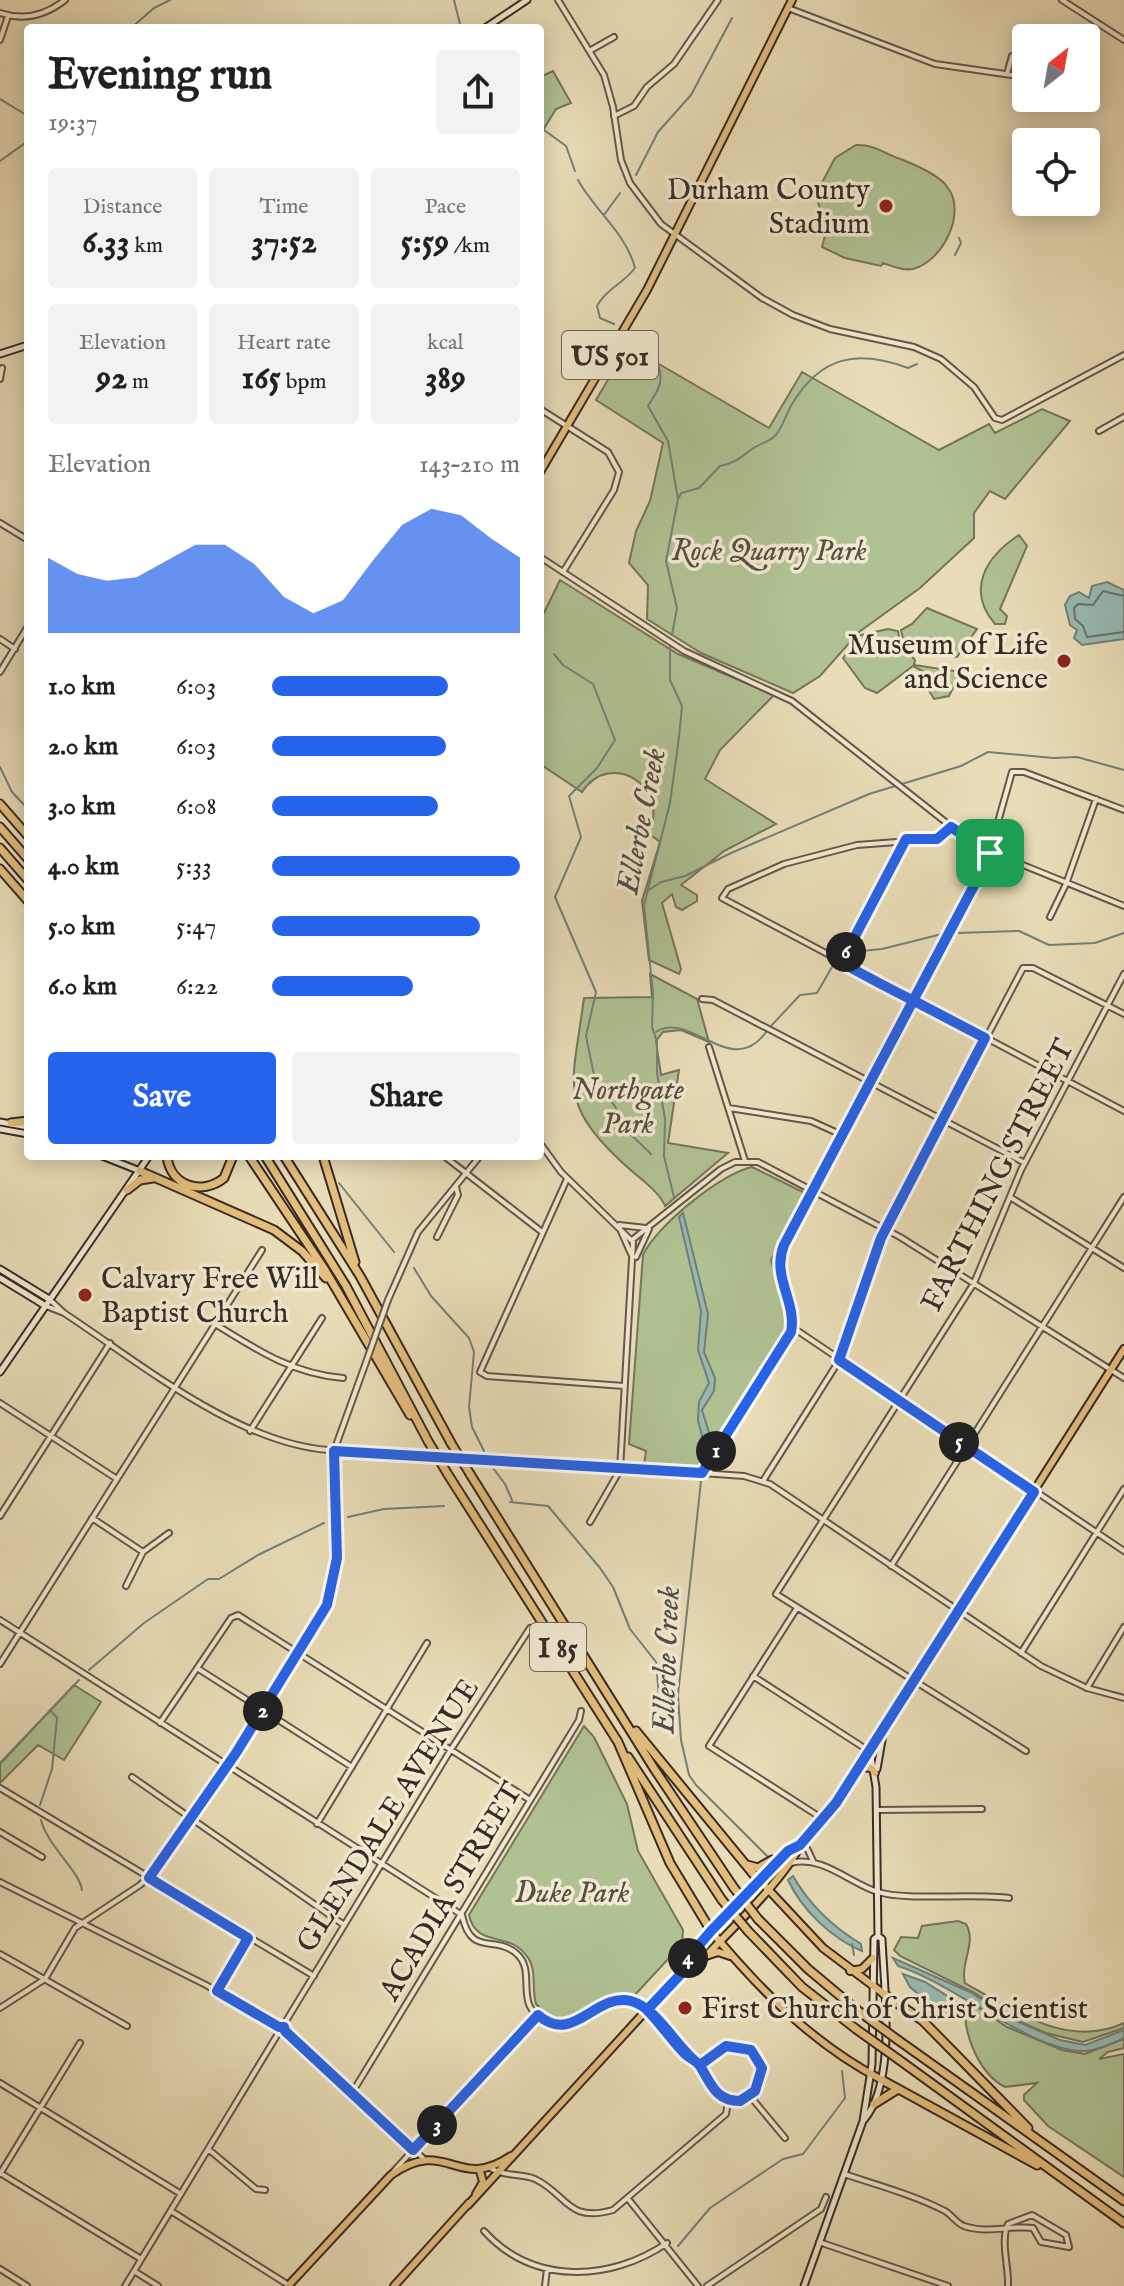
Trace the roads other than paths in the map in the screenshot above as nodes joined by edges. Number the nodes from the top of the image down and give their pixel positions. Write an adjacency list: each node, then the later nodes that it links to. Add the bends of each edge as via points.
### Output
1 (65, 0): 9 (street, via 38,15)
2 (527, 0): 10 (main road)
3 (558, 0): 14 (street)
4 (718, 0): 18 (street, via 674,64 634,106)
5 (792, 0): 7 (main road, US 501)
6 (1062, 0): 13 (street)
7 (788, 8): 16 (street, via 923,60); 19 (main road, US 501)
8 (0, 13): 9 (street)
9 (8, 16): 12 (street)
10 (491, 24)
11 (614, 37): 14 (street)
12 (0, 40)
13 (1124, 40)
14 (591, 50): 18 (street)
15 (1012, 56): 16 (street)
16 (1007, 74): 17 (street)
17 (1012, 75)
18 (614, 116): 19 (street, via 630,183)
19 (674, 235): 22 (street, via 793,315 941,359 974,387 997,419); 27 (main road, US 501)
20 (24, 346): 21 (main road)
21 (0, 354)
22 (1124, 355)
23 (2, 368): 24 (street)
24 (0, 379)
25 (544, 411): 27 (street)
26 (1124, 417): 28 (street)
27 (568, 426): 29 (main road, US 501); 33 (street, via 611,455 619,472 614,490)
28 (1099, 431)
29 (544, 465)
30 (0, 523): 31 (street)
31 (24, 538)
32 (544, 560): 33 (street)
33 (563, 572): 42 (street, via 684,651 792,701)
34 (24, 633): 36 (street)
35 (0, 639): 36 (street)
36 (15, 649): 37 (street)
37 (0, 672)
38 (1096, 799): 40 (street); 46 (street, via 1012,772); 50 (street)
39 (0, 804): 43 (highway)
40 (1124, 810)
41 (0, 827): 47 (highway)
42 (951, 827): 44 (street, via 937,839); 46 (street)
43 (24, 831)
44 (906, 839): 54 (street); 54 (street, via 843,847 784,864 728,889 722,898)
45 (0, 848): 49 (highway)
46 (990, 853): 50 (street); 57 (street)
47 (24, 854)
48 (0, 869): 51 (highway)
49 (24, 875)
50 (1066, 884): 52 (street); 53 (street)
51 (24, 896)
52 (1124, 906)
53 (1050, 917)
54 (841, 963): 57 (street)
55 (1124, 974): 58 (street, FARTHING STREET)
56 (702, 999): 63 (street)
57 (913, 1001): 60 (street); 63 (street)
58 (1107, 1007): 59 (street); 60 (street, via 1029,967 1019,974); 62 (street, FARTHING STREET)
59 (1124, 1014)
60 (985, 1038): 62 (street); 66 (street)
61 (709, 1047): 64 (street)
62 (1068, 1081): 65 (street); 86 (street, FARTHING STREET)
63 (870, 1082): 66 (street); 73 (street)
64 (729, 1108): 73 (street, via 811,1121); 85 (street)
65 (1124, 1111)
66 (942, 1119): 86 (street); 98 (street)
67 (24, 1121): 69 (highway)
68 (0, 1122): 69 (main road)
69 (11, 1123): 70 (main road)
70 (24, 1126)
71 (0, 1129): 72 (main road)
72 (24, 1133)
73 (842, 1135): 93 (street)
74 (544, 1148): 90 (street)
75 (112, 1160): 87 (main road)
76 (147, 1160): 87 (main road)
77 (168, 1160): 78 (highway, via 178,1180 203,1188 224,1178)
78 (231, 1160)
79 (252, 1160): 110 (highway)
80 (267, 1160): 130 (highway, I 85, via 346,1286)
81 (287, 1160): 107 (highway, I 85)
82 (324, 1160): 107 (highway)
83 (449, 1160): 88 (street)
84 (477, 1160): 88 (street)
85 (745, 1161): 93 (street, via 764,1164); 97 (street, via 721,1169)
86 (1025, 1163): 94 (street, FARTHING STREET)
87 (140, 1171): 89 (highway); 92 (main road)
88 (467, 1175): 91 (street); 99 (street)
89 (153, 1178): 92 (highway); 110 (highway, via 274,1230 302,1251)
90 (567, 1179): 96 (street); 99 (street)
91 (456, 1187): 100 (street, via 458,1195); 134 (street, bridge, via 411,1244)
92 (127, 1190): 111 (main road)
93 (814, 1190): 98 (street); 116 (street, via 778,1262)
94 (1010, 1197): 102 (street); 109 (street, FARTHING STREET)
95 (1124, 1197): 102 (street)
96 (617, 1224): 97 (street); 101 (street); 104 (street)
97 (650, 1227): 101 (street); 104 (street)
98 (885, 1228): 109 (street); 120 (street)
99 (542, 1232): 127 (street, via 480,1372)
100 (437, 1237)
101 (632, 1240): 104 (street)
102 (1092, 1249): 105 (street); 117 (street)
103 (262, 1250): 115 (street)
104 (634, 1263): 127 (street)
105 (1124, 1268)
106 (0, 1269): 111 (main road)
107 (360, 1276): 166 (highway, I 85, bridge, via 451,1443)
108 (0, 1278): 112 (main road)
109 (974, 1283): 117 (street); 128 (street, FARTHING STREET)
110 (339, 1296): 130 (highway)
111 (49, 1299): 112 (main road); 113 (street)
112 (44, 1305): 113 (street); 123 (main road)
113 (64, 1313): 118 (street)
114 (322, 1318): 121 (street)
115 (215, 1324): 121 (street); 126 (street)
116 (792, 1327): 120 (street); 136 (street)
117 (1043, 1327): 122 (street); 133 (street)
118 (110, 1343): 126 (street); 132 (street)
119 (1124, 1349): 122 (main road)
120 (839, 1360): 128 (street); 138 (street)
121 (290, 1368): 124 (street); 131 (street)
122 (1111, 1370): 125 (street); 140 (main road)
123 (0, 1372)
124 (343, 1378)
125 (1124, 1378)
126 (176, 1386): 131 (street); 137 (street)
127 (625, 1386): 135 (street)
128 (899, 1401): 133 (street); 143 (street, FARTHING STREET)
129 (0, 1403): 132 (street)
130 (421, 1429): 172 (highway, I 85, bridge)
131 (250, 1431): 134 (street)
132 (51, 1436): 137 (street); 141 (street)
133 (967, 1447): 140 (street); 149 (street)
134 (334, 1451): 135 (street); 158 (street, via 335,1578 322,1616)
135 (620, 1470): 136 (street); 144 (street)
136 (702, 1473): 138 (street)
137 (117, 1479): 142 (street)
138 (763, 1481): 143 (street)
139 (1124, 1489): 146 (street)
140 (1034, 1492): 146 (street); 152 (main road)
141 (0, 1516)
142 (92, 1518): 148 (street); 156 (street)
143 (823, 1520): 149 (street); 151 (street, FARTHING STREET, via 776,1594)
144 (590, 1522)
145 (169, 1533): 148 (street)
146 (1096, 1533): 147 (street); 159 (street)
147 (1124, 1551)
148 (143, 1552): 150 (street)
149 (891, 1566): 152 (street)
150 (126, 1586)
151 (797, 1608): 162 (street); 163 (street)
152 (958, 1612): 159 (street); 163 (main road)
153 (0, 1620): 156 (street)
154 (1124, 1627): 164 (street)
155 (530, 1628): 173 (street, GLENDALE AVENUE)
156 (19, 1632): 160 (street); 170 (street)
157 (427, 1643): 168 (street)
158 (299, 1653): 161 (street, via 238,1615); 167 (street); 168 (street)
159 (1021, 1653): 164 (street)
160 (0, 1664)
161 (197, 1668): 167 (street); 170 (street)
162 (753, 1676): 174 (street); 185 (street, via 709,1746)
163 (913, 1682): 171 (main road); 175 (street)
164 (1087, 1688): 165 (street)
165 (1124, 1698)
166 (615, 1704): 195 (highway); 239 (highway, I 85, bridge, via 758,1919 857,2010)
167 (263, 1710): 176 (street); 177 (street)
168 (387, 1710): 173 (street); 177 (street)
169 (581, 1711): 182 (street, ACADIA STREET)
170 (160, 1723): 176 (street)
171 (884, 1729): 174 (main road); 179 (main road)
172 (618, 1742): 205 (highway, via 670,1863); 249 (highway, I 85, bridge, via 722,1900 802,1987)
173 (450, 1751): 182 (street); 193 (street, GLENDALE AVENUE)
174 (870, 1751): 178 (main road); 179 (main road)
175 (1026, 1751)
176 (227, 1767): 186 (street); 187 (street)
177 (352, 1767): 187 (street)
178 (860, 1767): 179 (main road); 185 (main road)
179 (875, 1773): 184 (main road)
180 (132, 1777): 186 (street)
181 (0, 1788): 196 (street)
182 (530, 1800): 202 (street, ACADIA STREET)
183 (982, 1809): 184 (street)
184 (877, 1810): 200 (main road)
185 (823, 1819): 189 (main road)
186 (190, 1820): 196 (street); 204 (street)
187 (317, 1824): 193 (street)
188 (0, 1832): 190 (street)
189 (802, 1843): 191 (street); 192 (main road); 194 (main road)
190 (42, 1857)
191 (813, 1861): 194 (street); 200 (street)
192 (777, 1863): 195 (highway); 197 (main road)
193 (381, 1864): 202 (street); 204 (street, GLENDALE AVENUE)
194 (789, 1864): 199 (main road)
195 (747, 1865): 197 (highway)
196 (149, 1878): 203 (street); 207 (street)
197 (759, 1881): 199 (main road); 205 (main road)
198 (0, 1882): 203 (street)
199 (767, 1889): 208 (main road); 213 (main road)
200 (877, 1892): 201 (street); 206 (main road)
201 (1009, 1898)
202 (462, 1915): 222 (street, via 477,1941 507,1948 520,1958 526,1997); 231 (street, ACADIA STREET)
203 (81, 1922): 216 (street); 218 (street)
204 (344, 1925): 215 (street, GLENDALE AVENUE)
205 (711, 1931): 208 (main road); 214 (main road)
206 (878, 1936): 212 (main road); 219 (main road)
207 (248, 1938): 215 (street); 218 (street)
208 (719, 1941): 210 (main road); 211 (main road)
209 (0, 1954): 216 (street)
210 (703, 1958): 211 (main road, via 718,1952); 214 (main road)
211 (733, 1958): 227 (main road, via 798,2023)
212 (873, 1958): 213 (main road, via 862,1969); 217 (main road)
213 (850, 1971): 217 (main road)
214 (680, 1975): 221 (main road)
215 (314, 1976): 224 (street, GLENDALE AVENUE)
216 (45, 1979): 220 (street); 223 (street)
217 (872, 1987): 219 (main road); 227 (main road)
218 (217, 1991): 224 (street)
219 (884, 1994): 228 (main road); 239 (highway, via 923,2021)
220 (0, 2008)
221 (647, 2010): 222 (street, via 621,2000 606,2003 575,2024 553,2024); 226 (street); 241 (main road)
222 (538, 2015): 240 (street)
223 (127, 2026)
224 (282, 2029): 231 (street); 238 (street, GLENDALE AVENUE)
225 (80, 2043): 235 (street)
226 (700, 2065): 232 (street, via 726,2046 751,2050 760,2060 762,2075); 233 (street, via 702,2076)
227 (870, 2074): 228 (main road); 236 (main road)
228 (882, 2080): 230 (highway); 234 (main road)
229 (0, 2083): 235 (street)
230 (898, 2089): 234 (highway); 249 (highway)
231 (352, 2093): 240 (street)
232 (750, 2096): 233 (street); 237 (street)
233 (728, 2101): 253 (street, via 726,2114)
234 (874, 2104): 236 (main road)
235 (40, 2108): 244 (street); 251 (street)
236 (863, 2121): 247 (main road)
237 (785, 2138)
238 (208, 2149): 250 (street, via 256,2189); 251 (street, GLENDALE AVENUE)
239 (1052, 2149): 254 (highway, I 85)
240 (413, 2150): 242 (street); 248 (street)
241 (515, 2155): 243 (main road); 246 (main road)
242 (423, 2158): 245 (main road, via 465,2174); 248 (main road)
243 (492, 2169): 245 (main road); 246 (street)
244 (0, 2173): 262 (street)
245 (481, 2174): 246 (main road); 255 (main road, via 482,2184)
246 (500, 2174): 253 (street, via 539,2181 578,2212 600,2214); 255 (main road)
247 (844, 2174): 258 (street, via 940,2209 962,2226); 260 (main road)
248 (391, 2175): 269 (main road)
249 (1067, 2182): 257 (highway, I 85)
250 (265, 2190)
251 (181, 2194): 256 (street, GLENDALE AVENUE)
252 (826, 2197): 273 (street, via 821,2209)
253 (629, 2200): 261 (street)
254 (1124, 2201)
255 (468, 2205): 270 (main road)
256 (171, 2211): 262 (street, GLENDALE AVENUE); 269 (street)
257 (1124, 2223)
258 (1005, 2228): 258 (street, via 1033,2228 1041,2242 1069,2247 1066,2235 1032,2215 1016,2218); 276 (street)
259 (484, 2231): 264 (street, via 513,2257)
260 (819, 2242): 274 (main road); 275 (street)
261 (667, 2243): 264 (street, via 630,2264 603,2271); 272 (street)
262 (141, 2259): 265 (street, GLENDALE AVENUE)
263 (0, 2269): 266 (street)
264 (547, 2269): 271 (street)
265 (134, 2271): 267 (street, GLENDALE AVENUE); 268 (street)
266 (27, 2286)
267 (125, 2286)
268 (158, 2286)
269 (289, 2286)
270 (394, 2286)
271 (545, 2286)
272 (698, 2286)
273 (707, 2286)
274 (804, 2286)
275 (948, 2286)
276 (1008, 2286)

